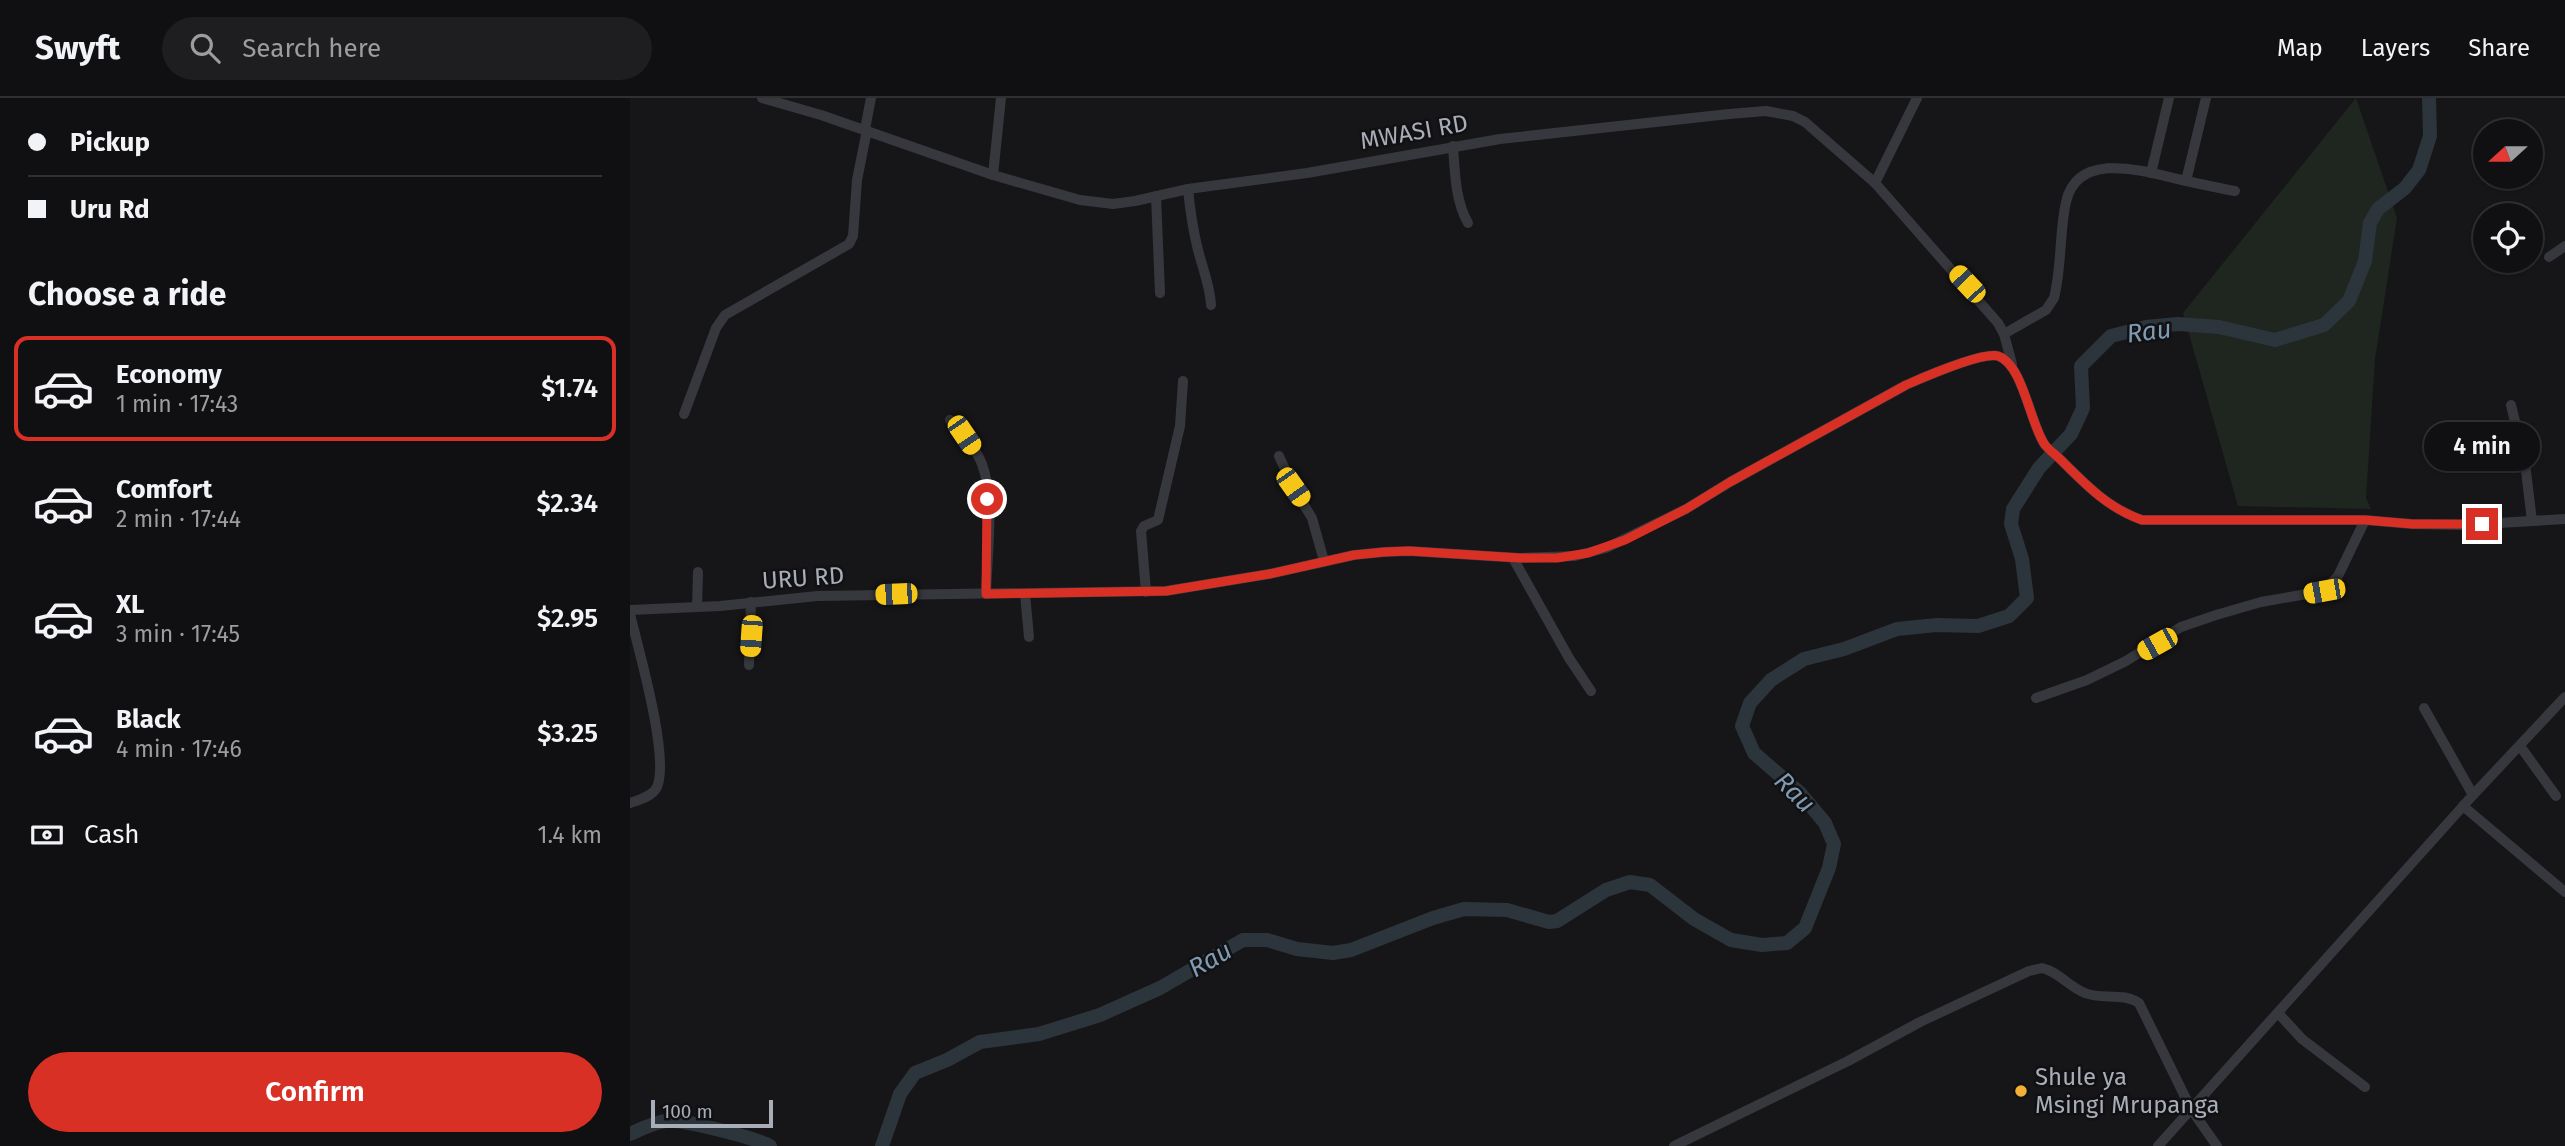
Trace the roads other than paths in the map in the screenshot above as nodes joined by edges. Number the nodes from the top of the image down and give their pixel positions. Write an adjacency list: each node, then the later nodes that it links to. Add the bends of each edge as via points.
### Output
1 (762, 98): 7 (street, MWASI RD)
2 (871, 98): 7 (street)
3 (1001, 98): 10 (street)
4 (1917, 98): 12 (street)
5 (2169, 98): 9 (street)
6 (2206, 98): 11 (street)
7 (866, 130): 10 (street, MWASI RD); 25 (street, via 849,244 725,315)
8 (1453, 146): 12 (street, MWASI RD, via 1766,111 1805,122); 13 (street, MWASI RD); 16 (street, via 1458,198)
9 (2151, 173): 11 (street); 21 (street, via 2110,167 2082,176 2071,186 2054,298 2046,310)
10 (993, 175): 15 (street, MWASI RD, via 1094,203)
11 (2186, 181): 14 (street)
12 (1875, 184): 21 (street, MWASI RD, via 1967,284)
13 (1188, 189): 15 (street, MWASI RD); 20 (street)
14 (2235, 191)
15 (1156, 196): 19 (street)
16 (1468, 223)
17 (2565, 246): 18 (street)
18 (2549, 257)
19 (1160, 293)
20 (1211, 305)
21 (2004, 334): 22 (street, MWASI RD)
22 (2013, 368): 29 (street, via 2035,426 2053,453 2122,513 2142,520); 31 (street, URU RD, via 1989,355 1906,385 1686,509 1606,548 1575,556)
23 (1183, 381): 34 (street, via 1180,426 1158,520 1141,531)
24 (2511, 405): 30 (street)
25 (684, 414)
26 (950, 420): 35 (street, via 976,453 985,475)
27 (1279, 456): 32 (street, via 1312,518)
28 (2565, 519): 30 (street)
29 (2365, 520): 30 (street, via 2412,524); 44 (street, via 2337,576 2324,591 2261,602 2193,623 2087,680)
30 (2532, 521)
31 (1513, 558): 32 (street, URU RD, via 1409,551); 42 (street)
32 (1324, 561): 34 (street, URU RD, via 1196,588)
33 (698, 572): 38 (street)
34 (1146, 592): 36 (street, URU RD)
35 (986, 594): 36 (street, URU RD); 37 (street, URU RD, via 817,596)
36 (1025, 594): 40 (street)
37 (751, 602): 38 (street, URU RD); 41 (street)
38 (697, 607): 39 (street, URU RD)
39 (630, 612): 49 (street, via 658,736 660,768 654,792)
40 (1029, 637)
41 (750, 665)
42 (1591, 691)
43 (2565, 697): 46 (street)
44 (2036, 698)
45 (2424, 708): 47 (street)
46 (2520, 746): 47 (street); 48 (street)
47 (2473, 795): 50 (street)
48 (2556, 796)
49 (630, 803)
50 (2463, 806): 51 (street); 52 (street)
51 (2565, 892)
52 (2279, 1014): 53 (street, via 2302,1039); 54 (street)
53 (2365, 1087)
54 (2191, 1109): 55 (street, via 2138,1003 2087,994 2055,973 2036,968 1920,1023); 57 (street); 58 (street)
55 (1696, 1142): 56 (street)
56 (1674, 1146)
57 (2158, 1146)
58 (2217, 1146)

